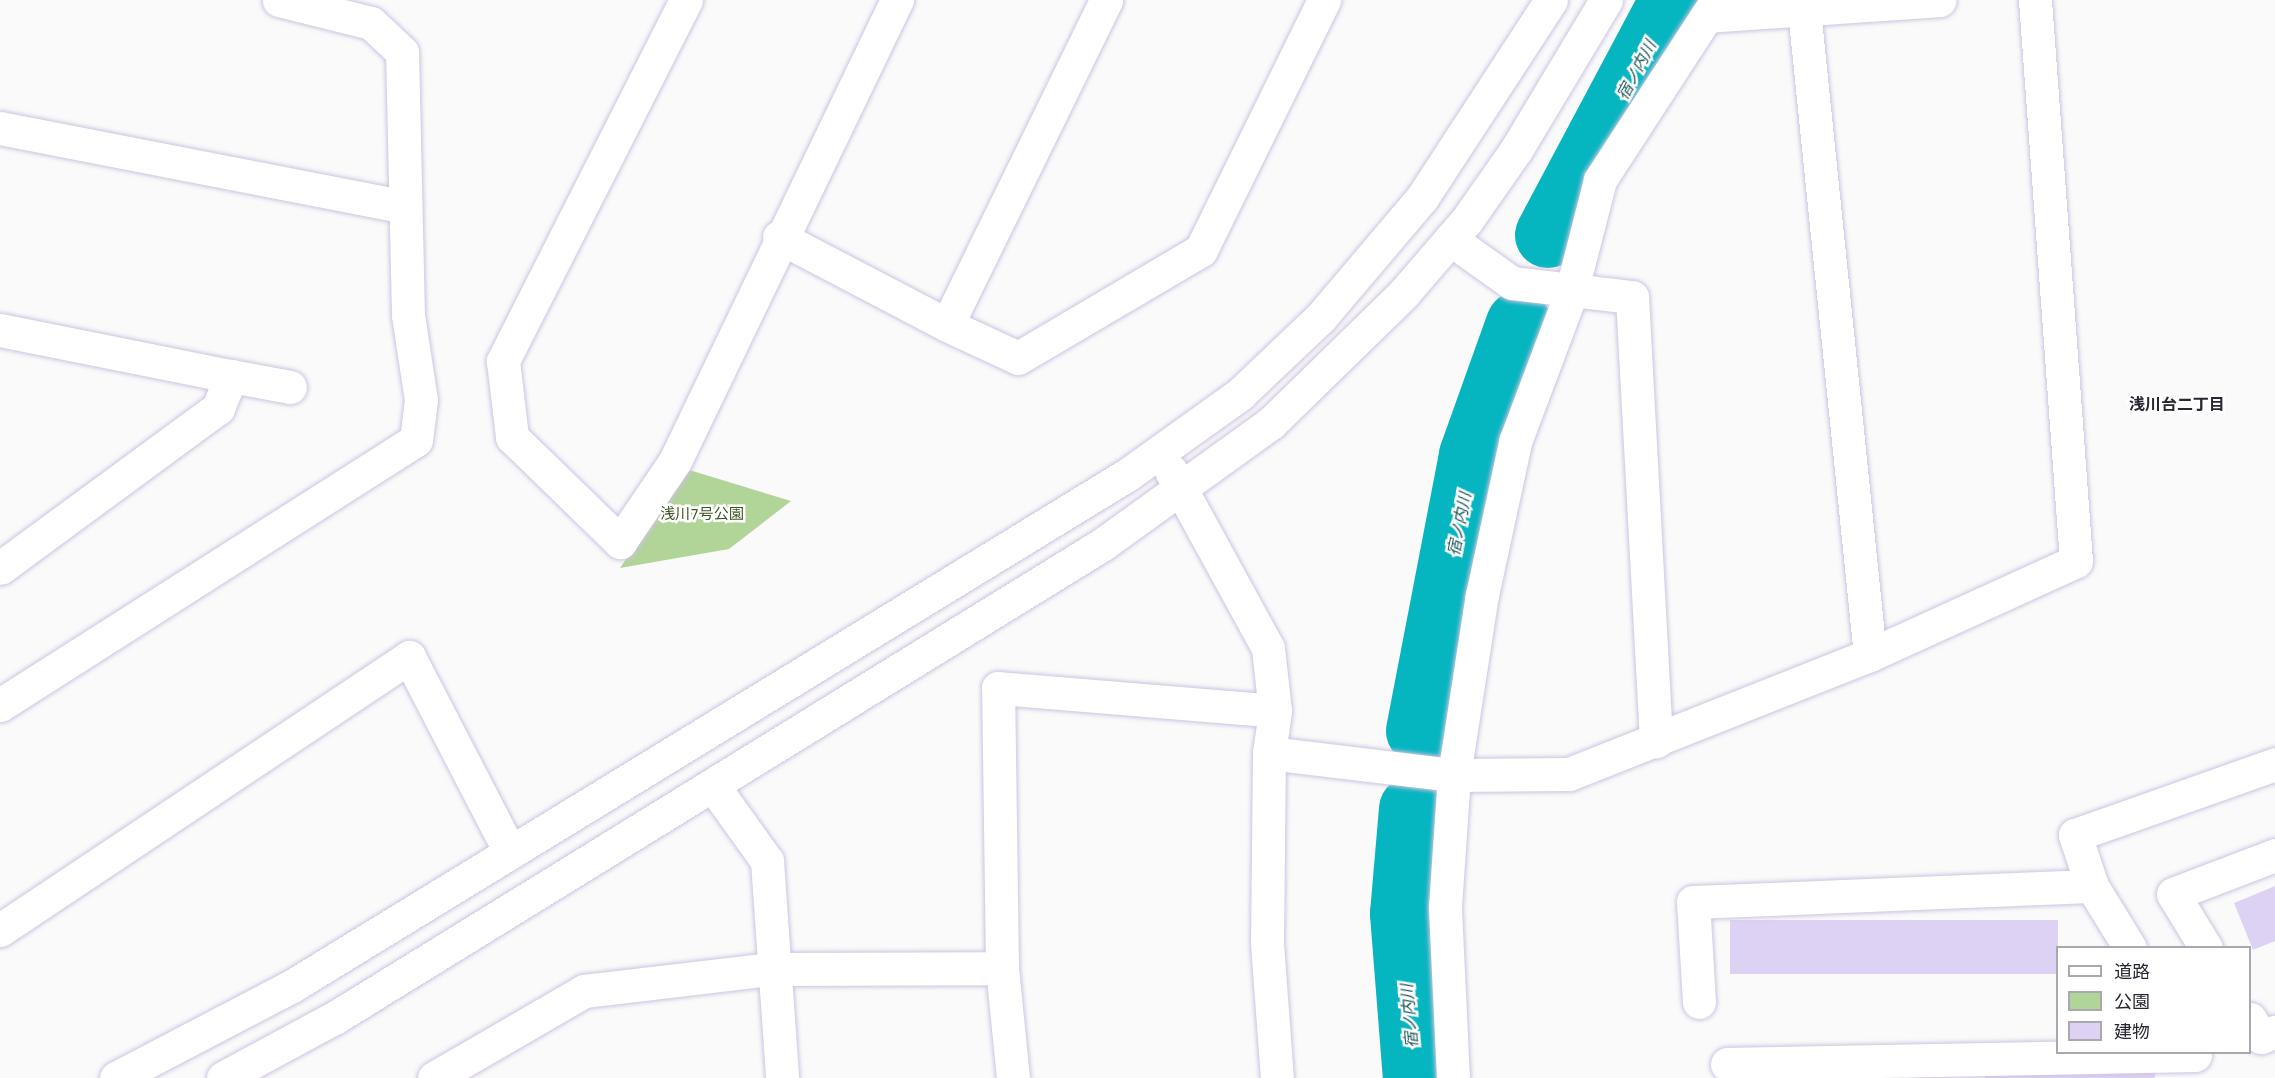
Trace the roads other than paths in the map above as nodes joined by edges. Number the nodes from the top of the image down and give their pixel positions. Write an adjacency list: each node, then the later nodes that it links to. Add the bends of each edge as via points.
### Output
1 (279, 0): 13 (street, via 371,23 402,52)
2 (686, 0): 14 (street, via 503,361 512,437 620,542 675,461)
3 (897, 0): 14 (street)
4 (1106, 0): 17 (street)
5 (1324, 0): 17 (street, via 1201,250 1018,358)
6 (1551, 0): 21 (street, via 1422,198 1321,317 1240,394)
7 (1606, 0): 15 (street, via 1516,150)
8 (1939, 0): 11 (street)
9 (2035, 0): 24 (street, via 2076,561)
10 (1712, 8): 11 (street); 16 (street, via 1600,180)
11 (1804, 10): 24 (street)
12 (0, 128): 13 (street)
13 (402, 206): 25 (street, via 408,315 422,400 416,440)
14 (779, 237): 17 (street)
15 (1450, 239): 16 (street, via 1512,284); 22 (street, via 1338,361 1271,423)
16 (1571, 293): 27 (street, via 1632,297); 30 (street, via 1515,442 1482,595)
17 (947, 325)
18 (0, 330): 19 (street)
19 (231, 376): 20 (street); 23 (street, via 218,408)
20 (290, 387)
21 (1159, 451): 22 (street); 32 (street)
22 (1182, 489): 26 (street, via 1268,648); 31 (street)
23 (0, 568)
24 (1870, 655): 27 (street)
25 (0, 705)
26 (1275, 711): 28 (street); 38 (street, via 998,688)
27 (1656, 741): 30 (street, via 1569,774)
28 (1269, 753): 30 (street); 50 (street, via 1267,943)
29 (2275, 764): 34 (street, via 2075,835)
30 (1454, 776): 51 (street, via 1445,907)
31 (714, 787): 39 (street, via 767,861); 46 (street, via 336,1017)
32 (510, 852): 35 (street, via 409,657); 45 (street, via 292,986)
33 (2275, 855): 37 (street, via 2173,894)
34 (2092, 886): 36 (street); 40 (street, via 1693,903)
35 (0, 930)
36 (2129, 946)
37 (2205, 946)
38 (1002, 968): 39 (street); 49 (street)
39 (771, 969): 47 (street, via 584,991); 48 (street)
40 (1699, 1002)
41 (2251, 1021): 42 (street, via 2261,1037)
42 (2275, 1032)
43 (2199, 1062): 44 (street)
44 (1727, 1064)
45 (116, 1078)
46 (223, 1078)
47 (434, 1078)
48 (782, 1078)
49 (1013, 1078)
50 (1277, 1078)
51 (1453, 1078)

